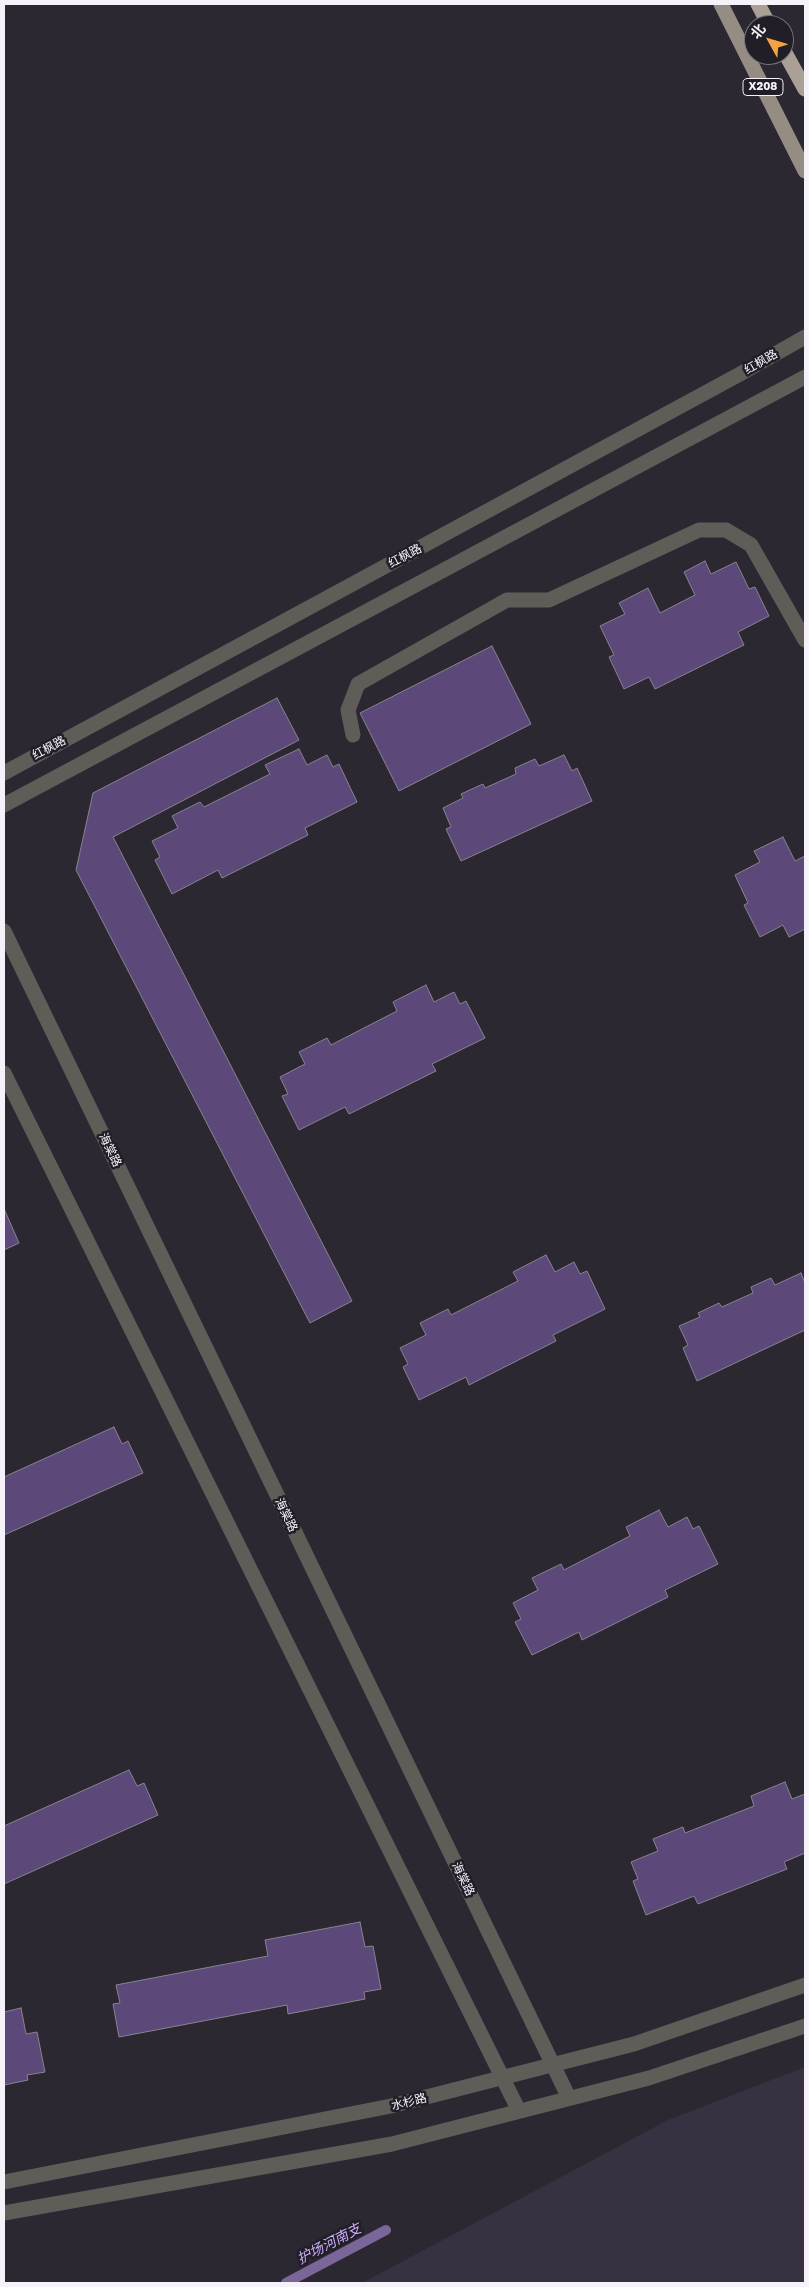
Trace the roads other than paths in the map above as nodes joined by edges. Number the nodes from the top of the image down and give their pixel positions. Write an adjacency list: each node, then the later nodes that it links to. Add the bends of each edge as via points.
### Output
1 (721, 4): 4 (main road, X208)
2 (792, 65): 3 (highway)
3 (805, 89)
4 (805, 171)
5 (805, 337): 9 (street, 红枫路)
6 (805, 377): 10 (street)
7 (805, 640): 8 (street, via 750,545 726,530 699,530 549,600 507,600 358,684 348,710)
8 (352, 735)
9 (4, 773)
10 (4, 805)
11 (4, 931): 15 (street, 海棠路)
12 (4, 1073): 16 (street)
13 (805, 1985): 15 (street, 水杉路, via 634,2044)
14 (805, 2026): 17 (street, via 649,2078)
15 (553, 2065): 16 (street, 水杉路); 17 (street, 海棠路)
16 (502, 2078): 18 (street); 19 (street, 水杉路, via 391,2106)
17 (569, 2098): 18 (street)
18 (519, 2111): 20 (street, via 392,2144)
19 (4, 2182)
20 (4, 2212)

